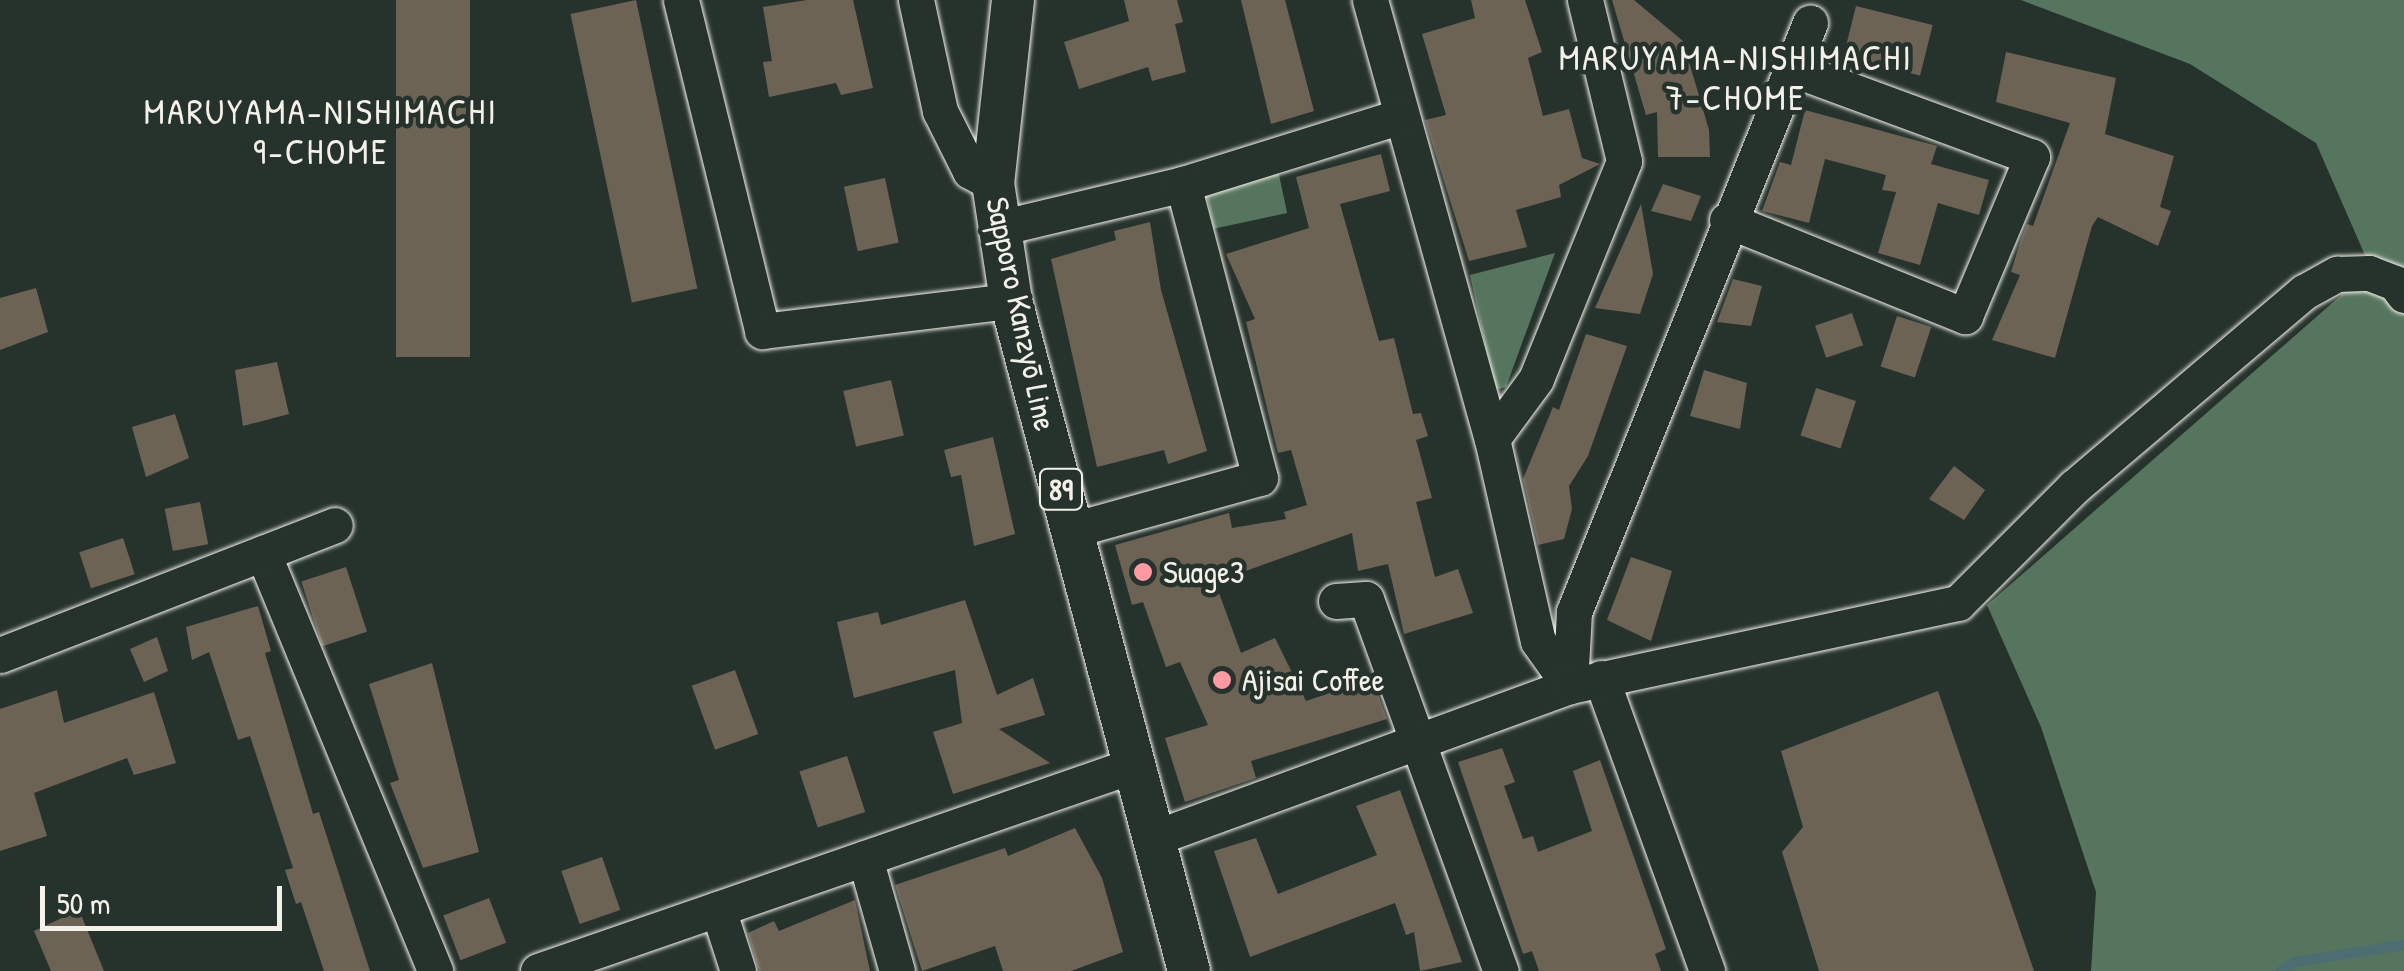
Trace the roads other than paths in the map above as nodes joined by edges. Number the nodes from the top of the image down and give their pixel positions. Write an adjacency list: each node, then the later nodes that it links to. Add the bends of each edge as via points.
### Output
1 (681, 0): 14 (street, via 762,331)
2 (916, 0): 9 (street, via 940,111 970,171)
3 (1013, 0): 9 (main road, Sapporo Kanzyō Line / 89)
4 (1370, 0): 8 (street)
5 (1585, 0): 15 (street, via 1624,161 1536,379)
6 (1810, 22): 7 (street)
7 (1790, 68): 11 (street); 11 (street, via 2032,157 1965,316)
8 (1401, 116): 10 (street); 15 (street)
9 (993, 183): 12 (main road, Sapporo Kanzyō Line / 89)
10 (1182, 184): 12 (street); 17 (street, via 1260,478)
11 (1727, 220): 21 (street, via 1574,612)
12 (999, 228): 14 (main road, Sapporo Kanzyō Line / 89)
13 (2404, 294): 21 (street, via 2369,273 2337,274 2304,292 2074,487 1958,603)
14 (1012, 302): 17 (main road, Sapporo Kanzyō Line / 89)
15 (1492, 439): 21 (street, via 1538,641)
16 (335, 524): 18 (street)
17 (1072, 530): 23 (main road, Sapporo Kanzyō Line / 89)
18 (263, 552): 20 (street); 27 (street)
19 (1336, 602): 22 (street, via 1366,600)
20 (0, 655)
21 (1585, 682): 22 (street); 33 (street)
22 (1421, 741): 24 (street); 32 (street)
23 (1134, 765): 24 (main road, Sapporo Kanzyō Line / 89); 25 (street)
24 (1154, 838): 31 (main road, Sapporo Kanzyō Line / 89)
25 (864, 858): 26 (street); 30 (street)
26 (718, 909): 28 (street); 29 (street)
27 (436, 971)
28 (538, 971)
29 (738, 971)
30 (896, 971)
31 (1189, 971)
32 (1501, 971)
33 (1707, 971)

